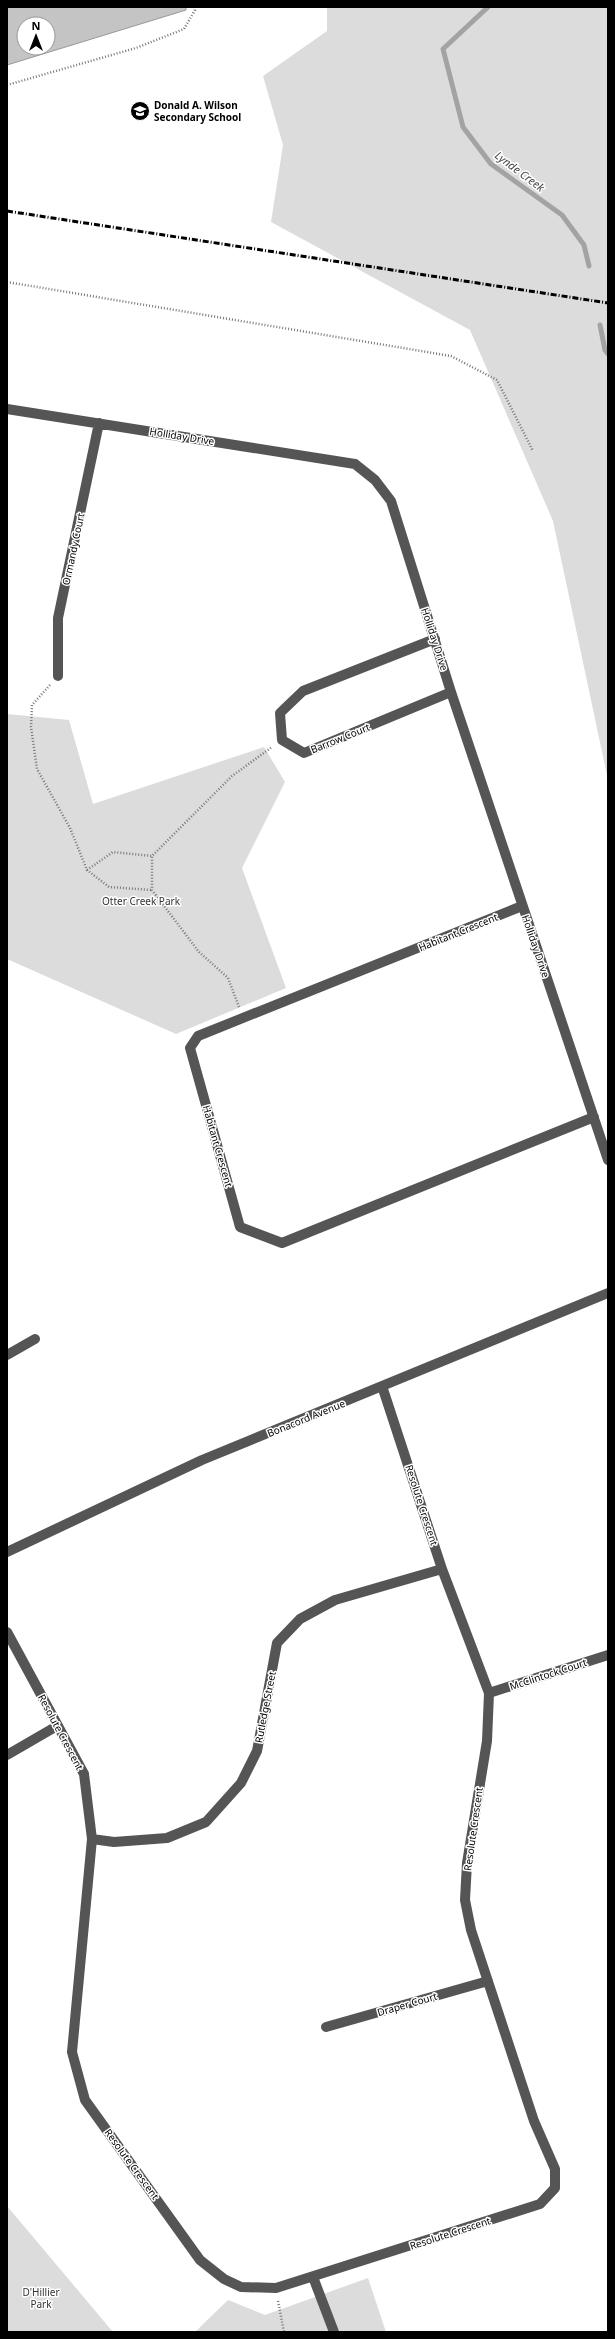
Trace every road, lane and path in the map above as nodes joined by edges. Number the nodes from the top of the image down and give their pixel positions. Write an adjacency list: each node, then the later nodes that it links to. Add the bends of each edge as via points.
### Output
1 (194, 7): 2 (path, via 195,10 184,29 136,48)
2 (7, 85)
3 (7, 282): 6 (path, via 451,356 497,380)
4 (7, 409): 5 (street, Holliday Drive)
5 (99, 423): 7 (street, Holliday Drive, via 355,464 376,480 391,501); 8 (street, Ormandy Court, via 58,618)
6 (533, 451)
7 (435, 639): 9 (street, Holliday Drive); 10 (street, via 303,691 280,712)
8 (58, 676): 12 (path, via 32,705 31,727 37,769 70,828)
9 (451, 692): 10 (street, Barrow Court, via 304,753); 14 (street, Holliday Drive)
10 (282, 740): 11 (path, via 232,776)
11 (152, 856): 12 (path, via 112,852); 13 (path)
12 (87, 870): 13 (path, via 109,887)
13 (152, 890): 15 (path, via 199,952 228,978)
14 (522, 906): 15 (street, Habitant Crescent); 16 (street, Holliday Drive)
15 (244, 1018): 16 (street, Habitant Crescent, via 198,1036 190,1048 240,1228 282,1243)
16 (594, 1117): 17 (street, Holliday Drive)
17 (608, 1160)
18 (608, 1293): 21 (street, Bonacord Avenue)
19 (35, 1339): 20 (street)
20 (7, 1355)
21 (382, 1386): 22 (street, Bonacord Avenue, via 202,1460); 23 (street, Resolute Crescent)
22 (7, 1552)
23 (442, 1569): 26 (street, Resolute Crescent); 29 (street, Rutledge Street, via 335,1600 300,1619 277,1643 257,1751 241,1783 206,1822 167,1838 114,1842)
24 (7, 1632): 27 (street, Resolute Crescent)
25 (608, 1655): 26 (street, McClintock Court)
26 (489, 1693): 30 (street, Resolute Crescent, via 486,1741 466,1862 465,1900)
27 (57, 1726): 28 (street); 29 (street, Resolute Crescent, via 84,1774)
28 (7, 1755)
29 (92, 1839): 33 (street, Resolute Crescent, via 72,2052 85,2100 200,2260 224,2279 241,2287)
30 (488, 1981): 31 (street, Draper Court); 32 (street, Resolute Crescent, via 534,2121 555,2168 555,2188 540,2204)
31 (326, 2027)
32 (313, 2277): 33 (street, Resolute Crescent); 35 (street)
33 (276, 2288): 34 (path)
34 (284, 2332)
35 (334, 2332)

